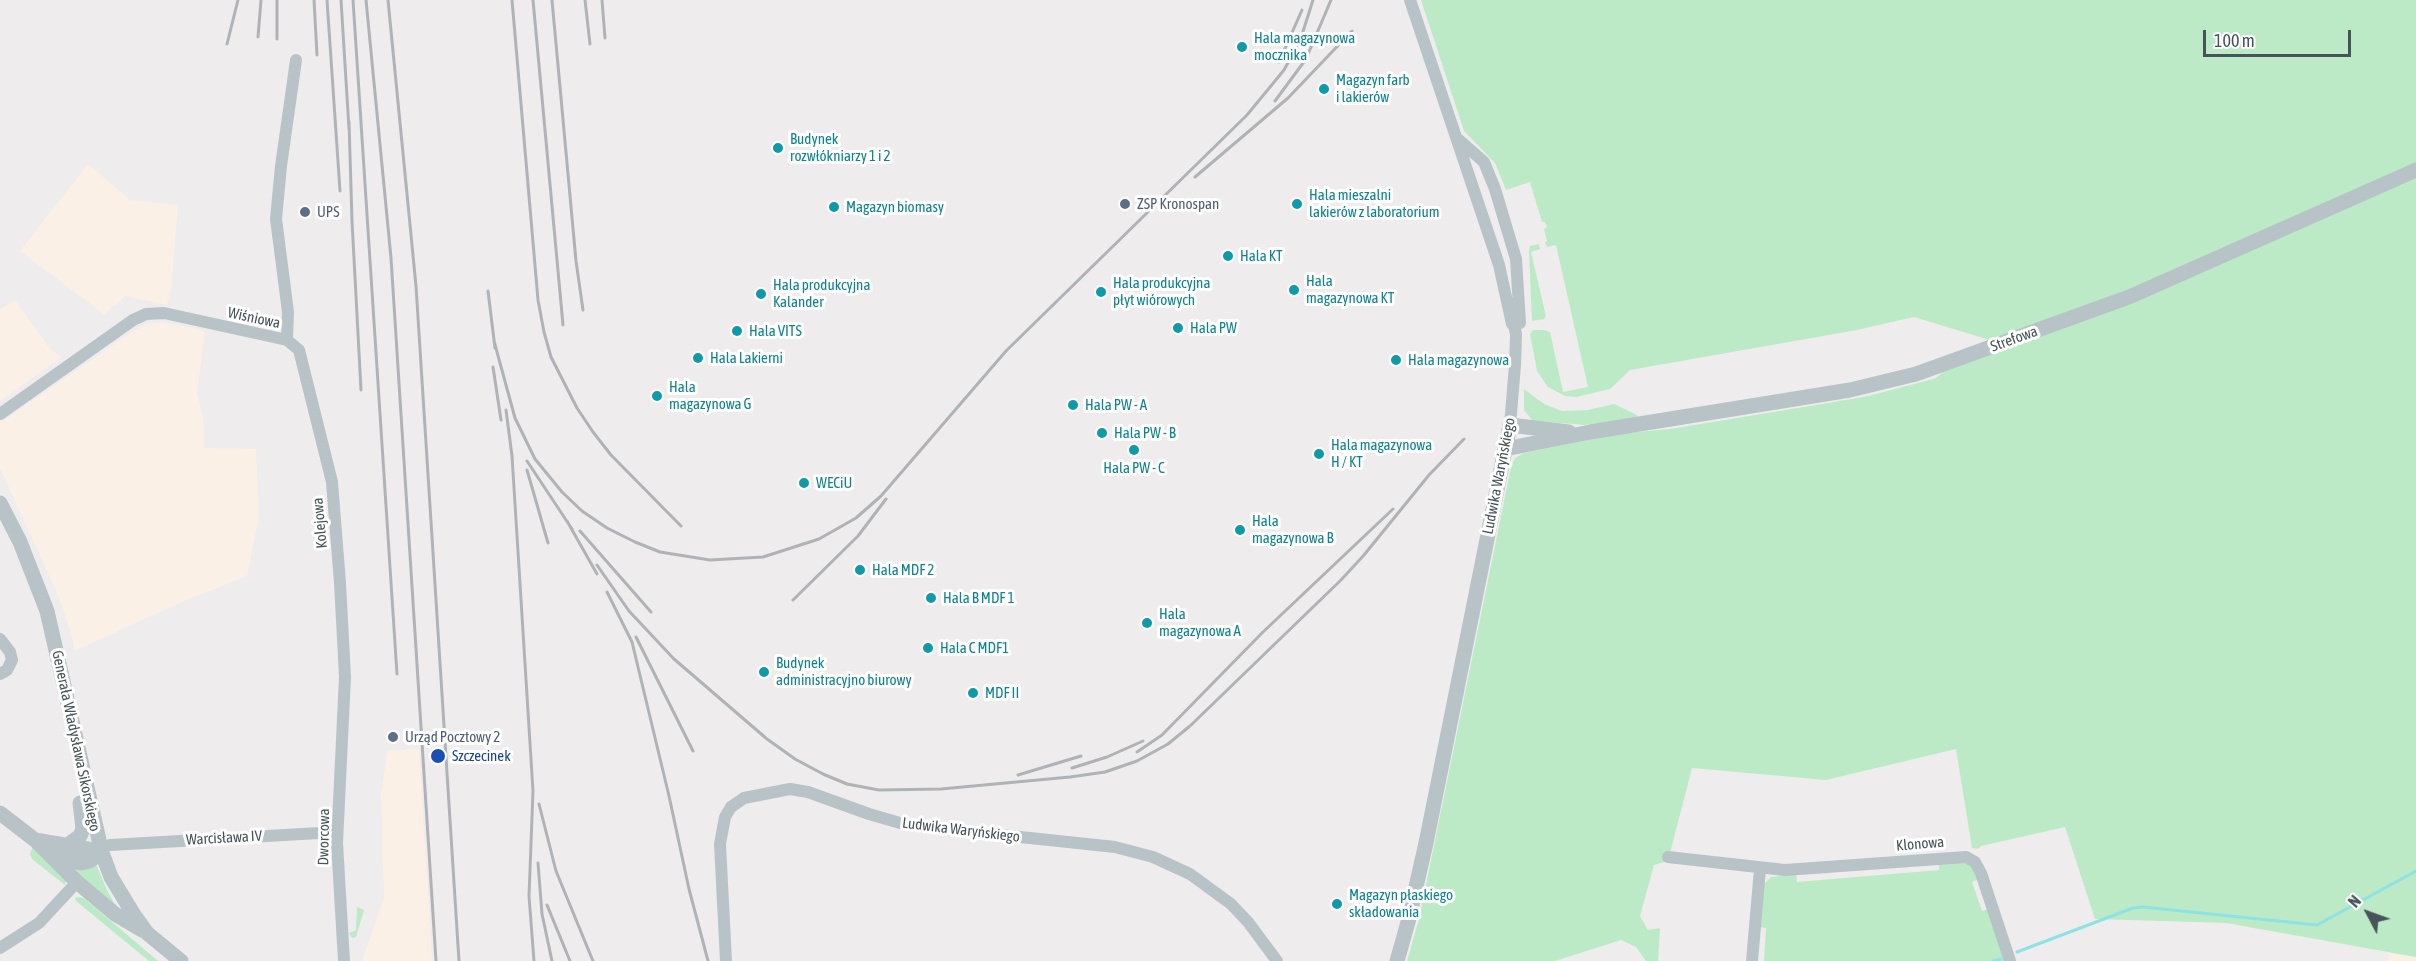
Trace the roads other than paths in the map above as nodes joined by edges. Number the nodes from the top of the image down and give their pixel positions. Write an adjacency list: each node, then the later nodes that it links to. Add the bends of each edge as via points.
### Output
1 (1410, 0): 3 (street, Ludwika Waryńskiego)
2 (296, 60): 6 (street, Wiśniowa, via 276,219 288,312)
3 (1459, 140): 5 (street, Ludwika Waryńskiego, via 1502,252); 5 (street, via 1484,162 1514,248)
4 (2416, 170): 9 (street, Strefowa, via 2129,297 1916,374 1850,390)
5 (1516, 327): 8 (street, Ludwika Waryńskiego)
6 (287, 340): 7 (street, Wiśniowa, via 164,314 146,314); 14 (street, Kolejowa, via 296,345 302,356 332,482 345,647)
7 (0, 414)
8 (1510, 425): 9 (street, Strefowa); 10 (street, Ludwika Waryńskiego)
9 (1590, 432): 10 (street, Strefowa)
10 (1505, 449): 31 (street, Ludwika Waryńskiego, via 1426,843)
11 (0, 503): 15 (street, Generała Władysława Sikorskiego, via 47,610)
12 (0, 639): 13 (street, via 11,654 11,663)
13 (0, 674)
14 (343, 713): 17 (street, Dworcowa)
15 (81, 761): 19 (street, via 83,829); 20 (street, Generała Władysława Sikorskiego)
16 (0, 813): 18 (street, Warcisława IV)
17 (337, 832): 20 (street, Warcisława IV); 28 (street, Dworcowa)
18 (35, 840): 19 (street, Warcisława IV); 21 (street, Warcisława IV)
19 (66, 846): 20 (street, Warcisława IV)
20 (106, 849): 21 (street, Warcisława IV, via 81,863); 25 (street, Generała Władysława Sikorskiego, via 123,899)
21 (51, 855): 24 (street, Warcisława IV)
22 (1668, 857): 23 (street, Klonowa)
23 (1760, 869): 32 (street); 33 (street, Klonowa, via 1971,858 1981,873)
24 (77, 882): 25 (street, Warcisława IV, via 121,919); 26 (street, via 39,923)
25 (147, 933): 27 (street, Generała Władysława Sikorskiego)
26 (0, 948)
27 (181, 961)
28 (344, 961)
29 (726, 961): 30 (street, Ludwika Waryńskiego, via 722,824 731,807 744,798 790,789 907,825 1115,847 1153,857 1190,874 1226,899)
30 (1277, 961)
31 (1397, 961)
32 (1752, 961)
33 (2010, 961)

